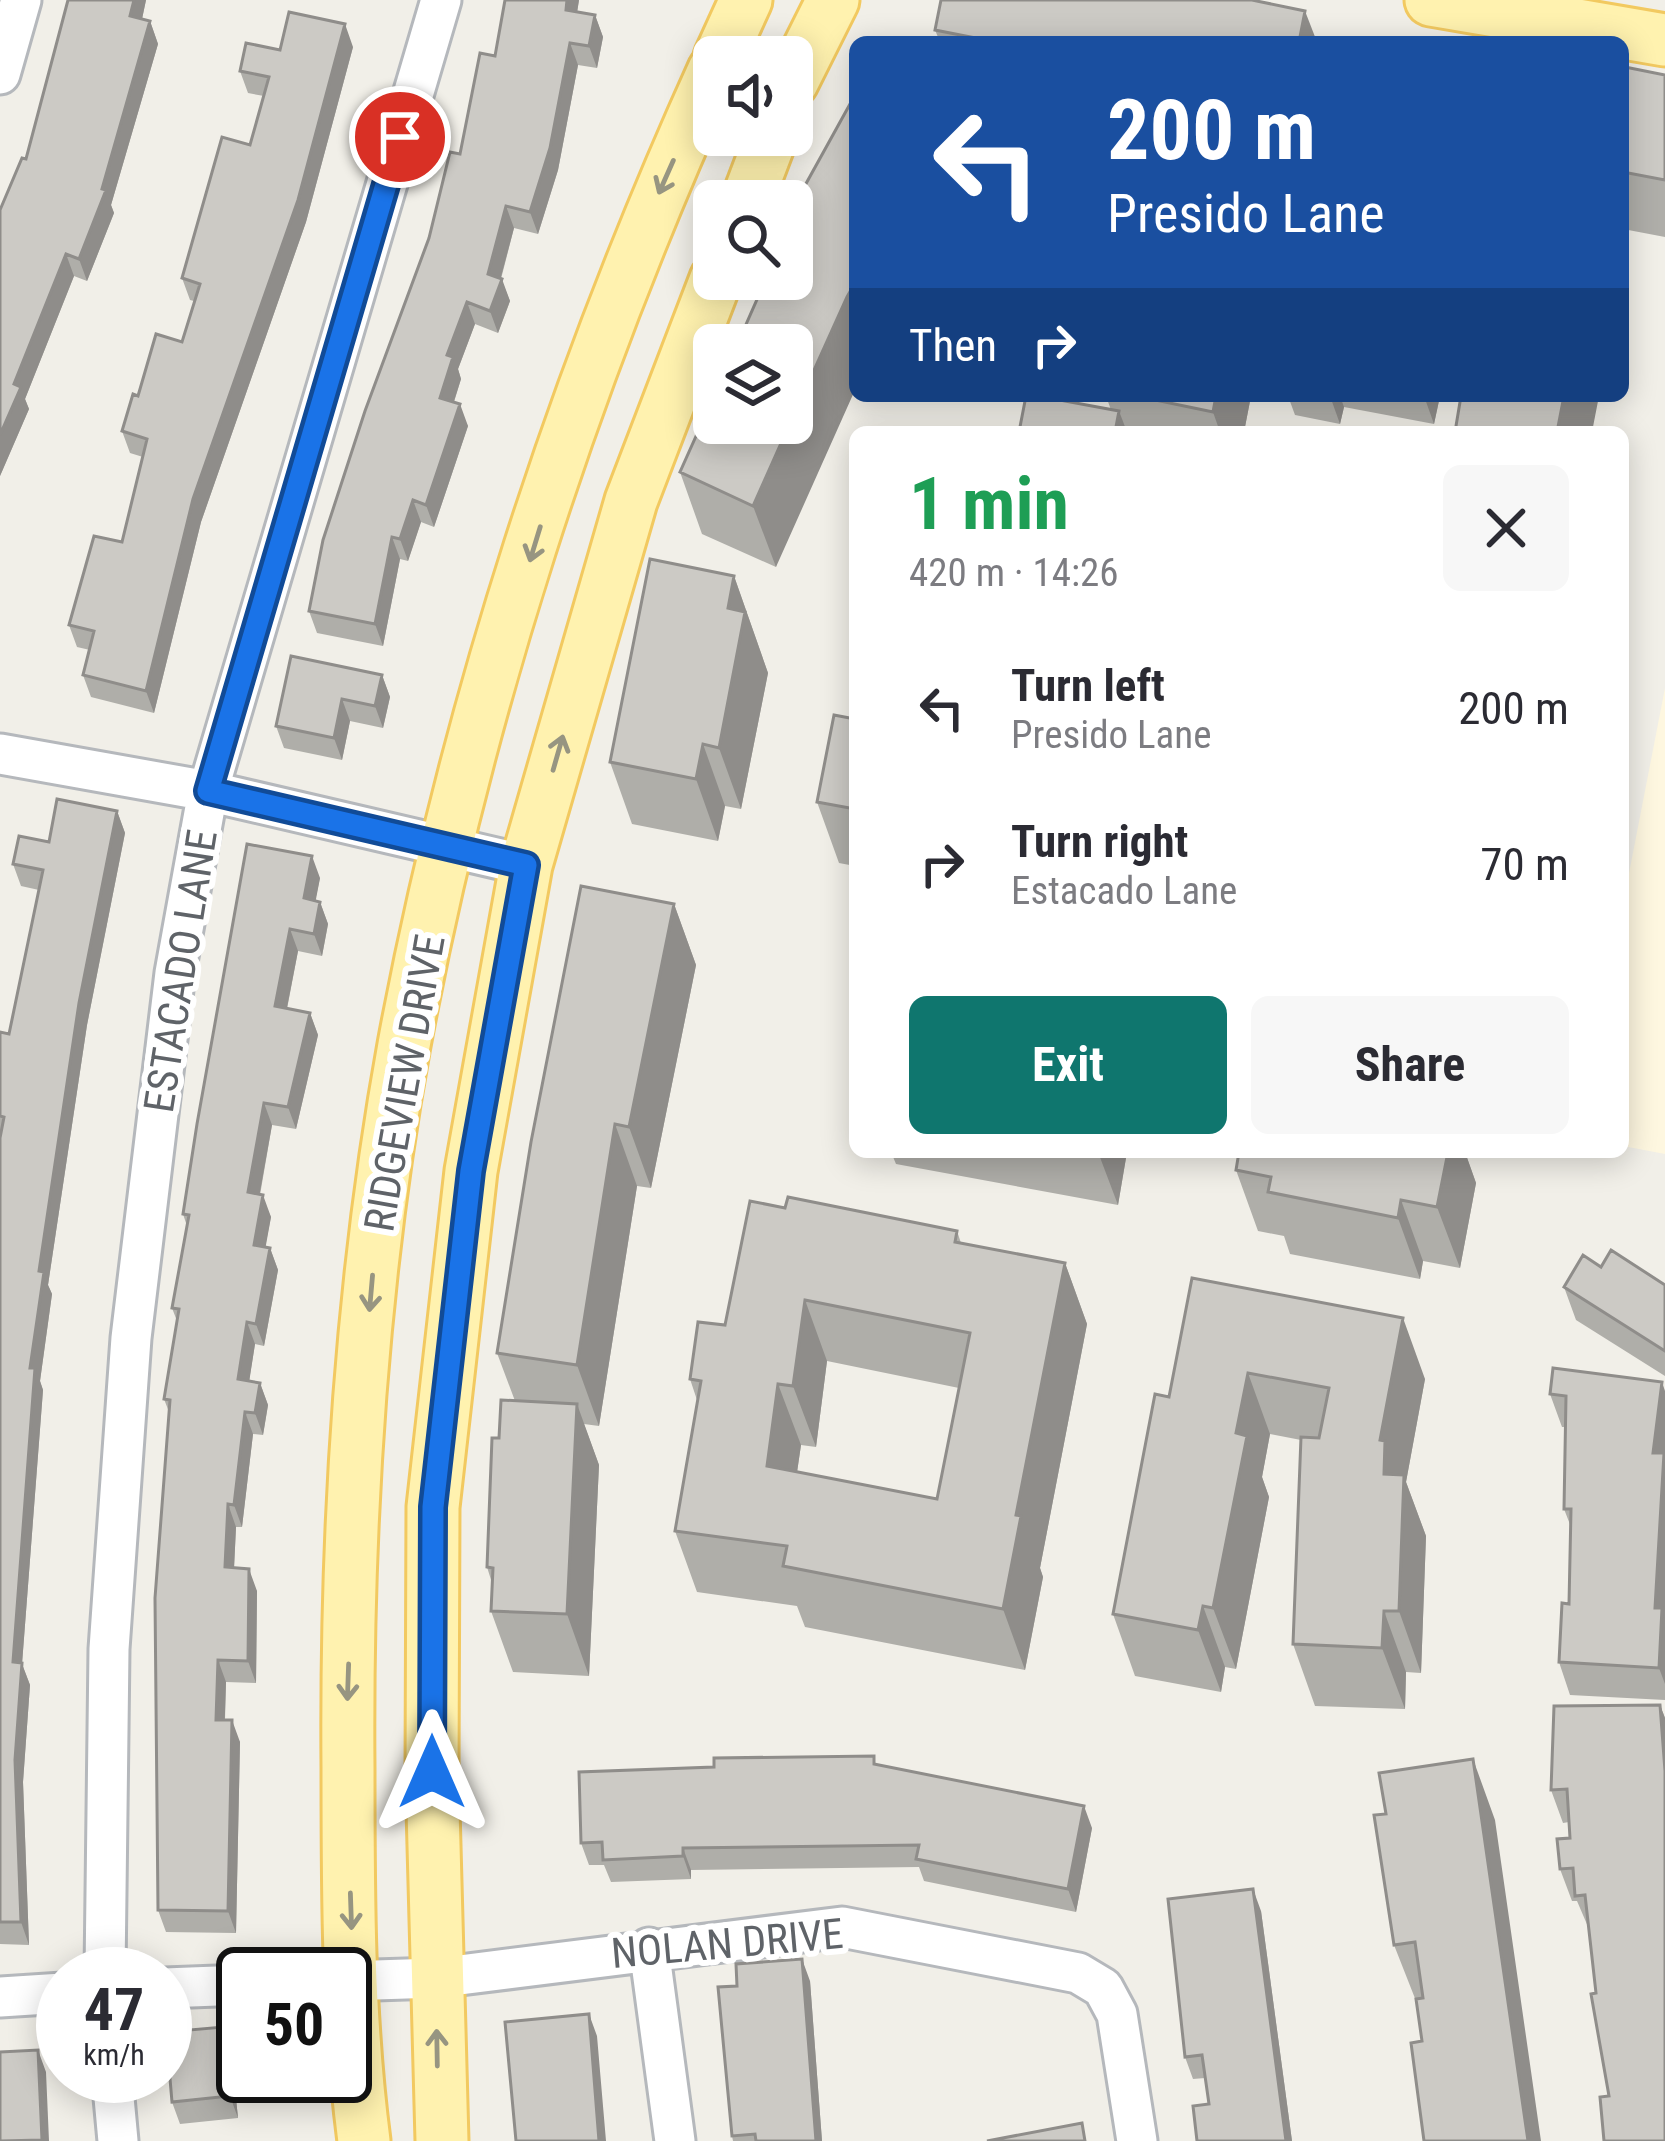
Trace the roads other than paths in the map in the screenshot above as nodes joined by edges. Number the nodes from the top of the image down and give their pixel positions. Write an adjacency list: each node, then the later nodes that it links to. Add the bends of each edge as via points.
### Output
1 (21, 0): 9 (street)
2 (441, 0): 13 (street, ESTACADO LANE)
3 (746, 0): 6 (main road)
4 (833, 0): 7 (main road)
5 (1431, 0): 8 (main road)
6 (730, 36)
7 (813, 40)
8 (1665, 40)
9 (0, 74)
10 (693, 116): 14 (main road, RIDGEVIEW DRIVE, one-way to 14, via 581,394)
11 (708, 300): 15 (main road, RIDGEVIEW DRIVE, one-way to 11, via 631,501)
12 (0, 754): 13 (street)
13 (208, 791): 14 (street); 16 (street, ESTACADO LANE, via 175,973 131,1338 109,1649)
14 (448, 847): 15 (street); 17 (main road, RIDGEVIEW DRIVE, one-way to 17, via 404,1046 355,1469)
15 (526, 865): 19 (main road, RIDGEVIEW DRIVE, via 471,1171 433,1507)
16 (105, 1947)
17 (349, 1947)
18 (649, 1948): 19 (street, NOLAN DRIVE); 28 (street); 29 (street, NOLAN DRIVE, via 842,1927 1078,1972 1103,1988 1117,2014)
19 (436, 1978): 20 (street, NOLAN DRIVE); 27 (main road, RIDGEVIEW DRIVE, one-way to 19)
20 (372, 1980)
21 (36, 1995): 22 (street)
22 (0, 1997)
23 (114, 2103): 25 (street)
24 (360, 2103): 26 (main road, RIDGEVIEW DRIVE)
25 (118, 2141)
26 (364, 2141)
27 (442, 2141)
28 (675, 2141)
29 (1137, 2141)

